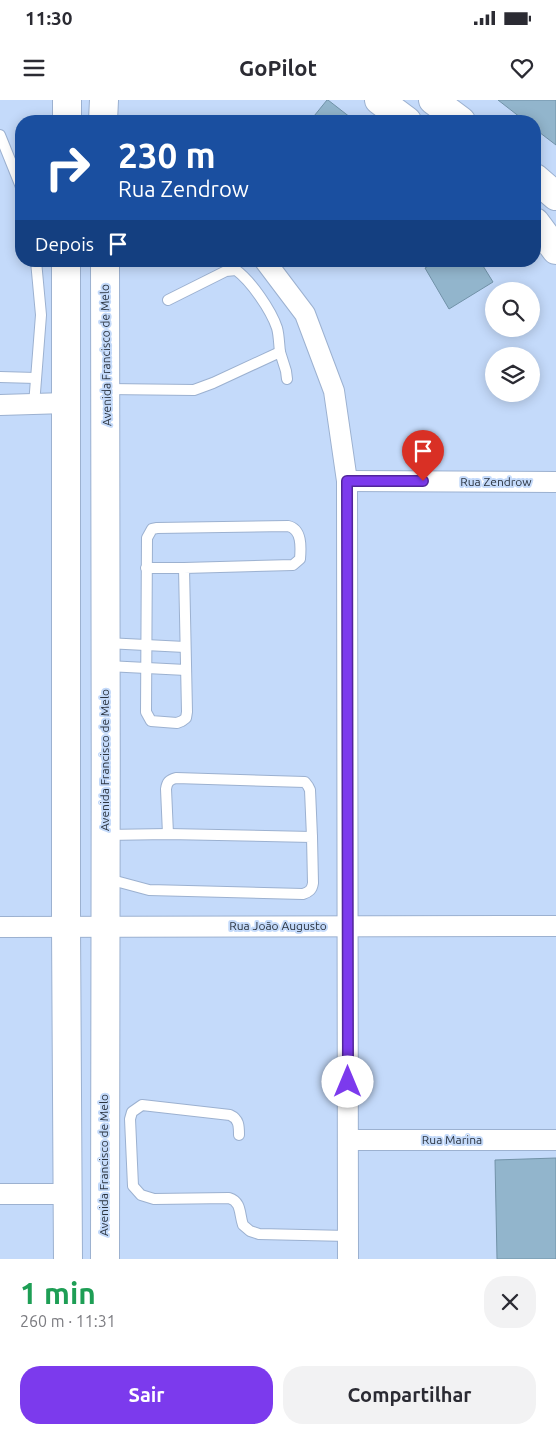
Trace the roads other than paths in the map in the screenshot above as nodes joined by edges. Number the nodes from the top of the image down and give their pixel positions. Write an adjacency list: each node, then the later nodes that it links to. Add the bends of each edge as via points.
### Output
1 (104, 100): 4 (street)
2 (379, 100): 5 (street)
3 (433, 100): 6 (street)
4 (103, 115)
5 (399, 115)
6 (453, 115)
7 (0, 135): 8 (lane)
8 (15, 172)
9 (541, 183): 10 (street)
10 (556, 196)
11 (541, 224): 13 (street)
12 (541, 229): 14 (street)
13 (556, 233)
14 (556, 250)
15 (37, 267): 22 (lane, via 41,316)
16 (66, 267): 25 (street)
17 (104, 267): 24 (street, Avenida Francisco de Melo)
18 (270, 267): 30 (street, via 305,314 334,391)
19 (168, 300): 20 (lane, via 226,271 236,270 267,308 277,329)
20 (280, 352): 23 (lane); 24 (lane, via 194,390)
21 (0, 376): 22 (lane)
22 (36, 378): 27 (lane)
23 (286, 379)
24 (106, 389): 29 (street, Avenida Francisco de Melo)
25 (66, 403): 27 (street); 28 (street)
26 (0, 405): 27 (street)
27 (34, 405)
28 (66, 451): 29 (street); 47 (street)
29 (107, 452): 36 (street, Avenida Francisco de Melo)
30 (347, 481): 31 (street, Rua Zendrow); 44 (street)
31 (556, 482)
32 (146, 568): 33 (lane); 33 (lane, via 147,538 152,529 288,526 297,530 299,535 300,559 293,565); 34 (lane)
33 (184, 568): 35 (lane)
34 (146, 646): 35 (lane); 36 (lane); 37 (lane)
35 (185, 647): 38 (lane)
36 (106, 655): 37 (lane); 40 (street, Avenida Francisco de Melo)
37 (147, 669): 38 (lane); 38 (lane, via 146,712 151,721 177,723 186,718)
38 (186, 670)
39 (168, 834): 40 (lane); 41 (lane); 41 (lane, via 166,789 167,783 176,778 305,782 310,790)
40 (105, 835): 42 (street, Avenida Francisco de Melo)
41 (312, 837): 42 (lane, via 313,883 312,889 303,894 150,890)
42 (104, 879): 43 (street, Avenida Francisco de Melo)
43 (104, 926): 44 (street, Rua João Augusto); 47 (street, Rua João Augusto); 55 (street, Avenida Francisco de Melo)
44 (347, 926): 45 (street, Rua João Augusto); 49 (street)
45 (556, 926)
46 (0, 927): 47 (street, Rua João Augusto)
47 (66, 927): 52 (street)
48 (239, 1135): 53 (lane, via 238,1121 230,1115 142,1105 132,1112 130,1119 133,1186 142,1195 154,1199 229,1198 238,1204 243,1225 259,1234)
49 (348, 1140): 50 (street, Rua Marina); 53 (street)
50 (556, 1140)
51 (0, 1194): 52 (street)
52 (67, 1194): 54 (street)
53 (348, 1236): 56 (street)
54 (68, 1259)
55 (105, 1259)
56 (348, 1259)

